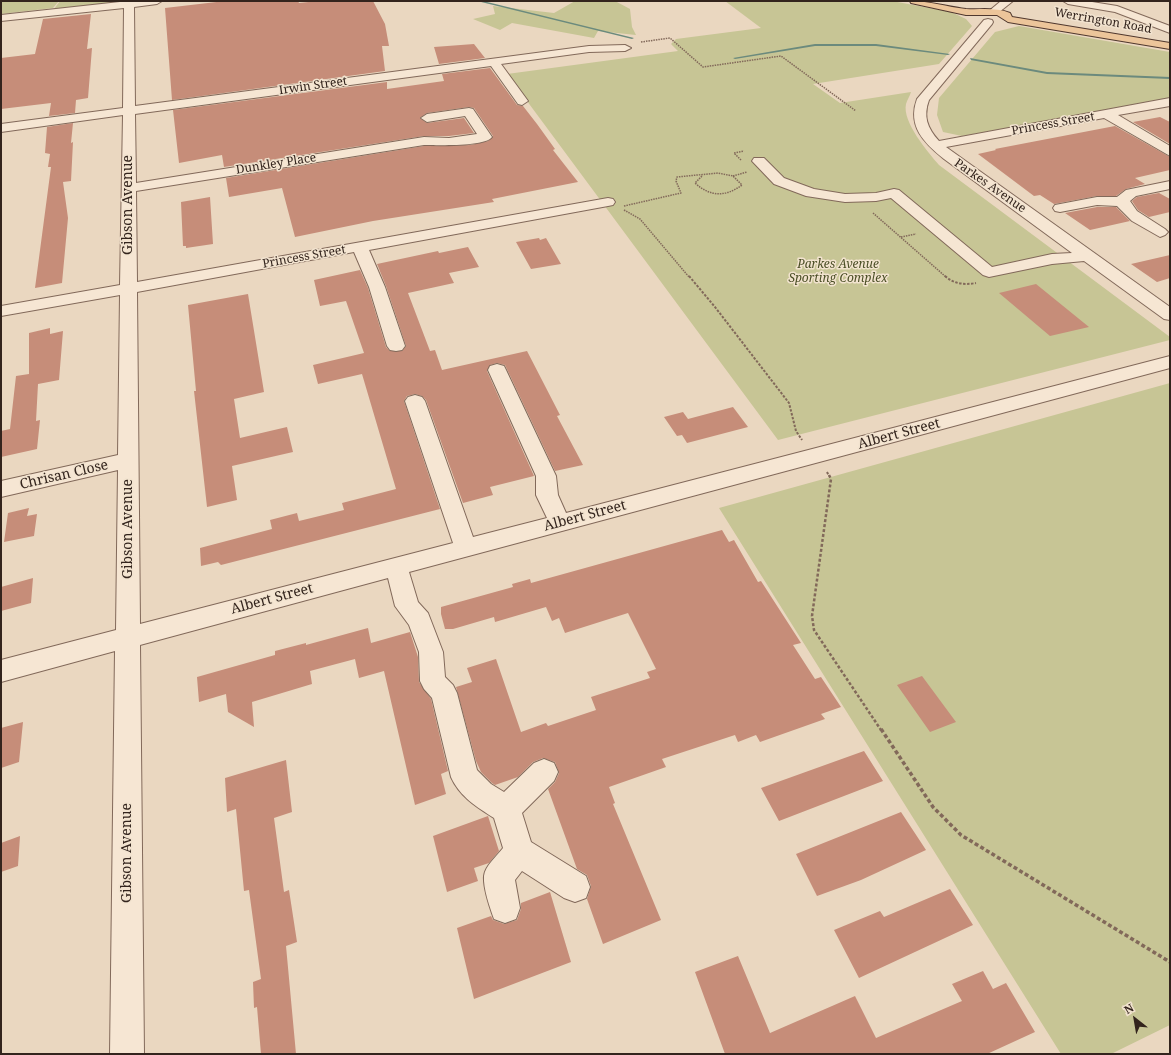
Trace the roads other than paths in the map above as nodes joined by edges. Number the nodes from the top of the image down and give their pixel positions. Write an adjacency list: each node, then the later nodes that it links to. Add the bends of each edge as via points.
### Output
1 (157, 1): 5 (street)
2 (915, 1): 8 (main road, via 973,12 974,17)
3 (1008, 1): 8 (street, Parkes Avenue)
4 (1068, 1): 7 (street)
5 (129, 4): 9 (street); 16 (street, Gibson Avenue)
6 (1133, 4): 7 (street)
7 (1122, 11): 10 (street)
8 (991, 16): 11 (main road, Werrington Road, via 1002,22 1008,19); 20 (street, Parkes Avenue, via 921,104 921,125)
9 (1, 18)
10 (1170, 30)
11 (1170, 46)
12 (625, 48): 13 (street, Irwin Street, via 605,43)
13 (494, 62): 14 (street); 16 (street, Irwin Street)
14 (522, 101)
15 (1170, 102): 17 (street, Princess Street)
16 (128, 111): 19 (street, Irwin Street); 24 (street, Gibson Avenue)
17 (1107, 114): 20 (street, Princess Street); 21 (street)
18 (427, 118): 24 (street, Dunkley Place, via 469,112 484,137 448,142 424,141)
19 (1, 128)
20 (936, 145): 31 (street, Parkes Avenue)
21 (1170, 152)
22 (755, 166): 31 (street, via 779,181 811,193 845,198 876,197 894,193 989,272 1052,259)
23 (1170, 185): 25 (street, via 1129,194 1123,197)
24 (128, 188): 32 (street, Gibson Avenue)
25 (1122, 202): 27 (street, via 1097,201); 28 (street, via 1128,211)
26 (611, 205): 30 (street, Princess Street)
27 (1060, 208)
28 (1165, 231): 29 (street)
29 (1145, 240)
30 (360, 247): 32 (street, Princess Street); 35 (street, via 377,287)
31 (1088, 256): 34 (street, Parkes Avenue)
32 (128, 288): 33 (street, Princess Street); 39 (street, Gibson Avenue)
33 (1, 311)
34 (1170, 315)
35 (396, 346)
36 (1170, 362): 41 (street, Albert Street)
37 (497, 370): 41 (street, via 546,476 548,495)
38 (415, 401): 42 (street)
39 (128, 460): 40 (street, Chrisan Close); 44 (street, Gibson Avenue)
40 (1, 489)
41 (560, 523): 42 (street, Albert Street)
42 (466, 548): 43 (street, Albert Street)
43 (396, 567): 44 (street, Albert Street); 47 (street, via 407,606 419,620 429,647 433,681 444,693 465,777 481,794)
44 (127, 638): 45 (street, Albert Street); 51 (street, Gibson Avenue)
45 (1, 672)
46 (544, 772): 47 (street)
47 (506, 809): 48 (street)
48 (519, 852): 49 (street); 50 (street, via 499,876)
49 (575, 887)
50 (505, 908)
51 (127, 1054)

